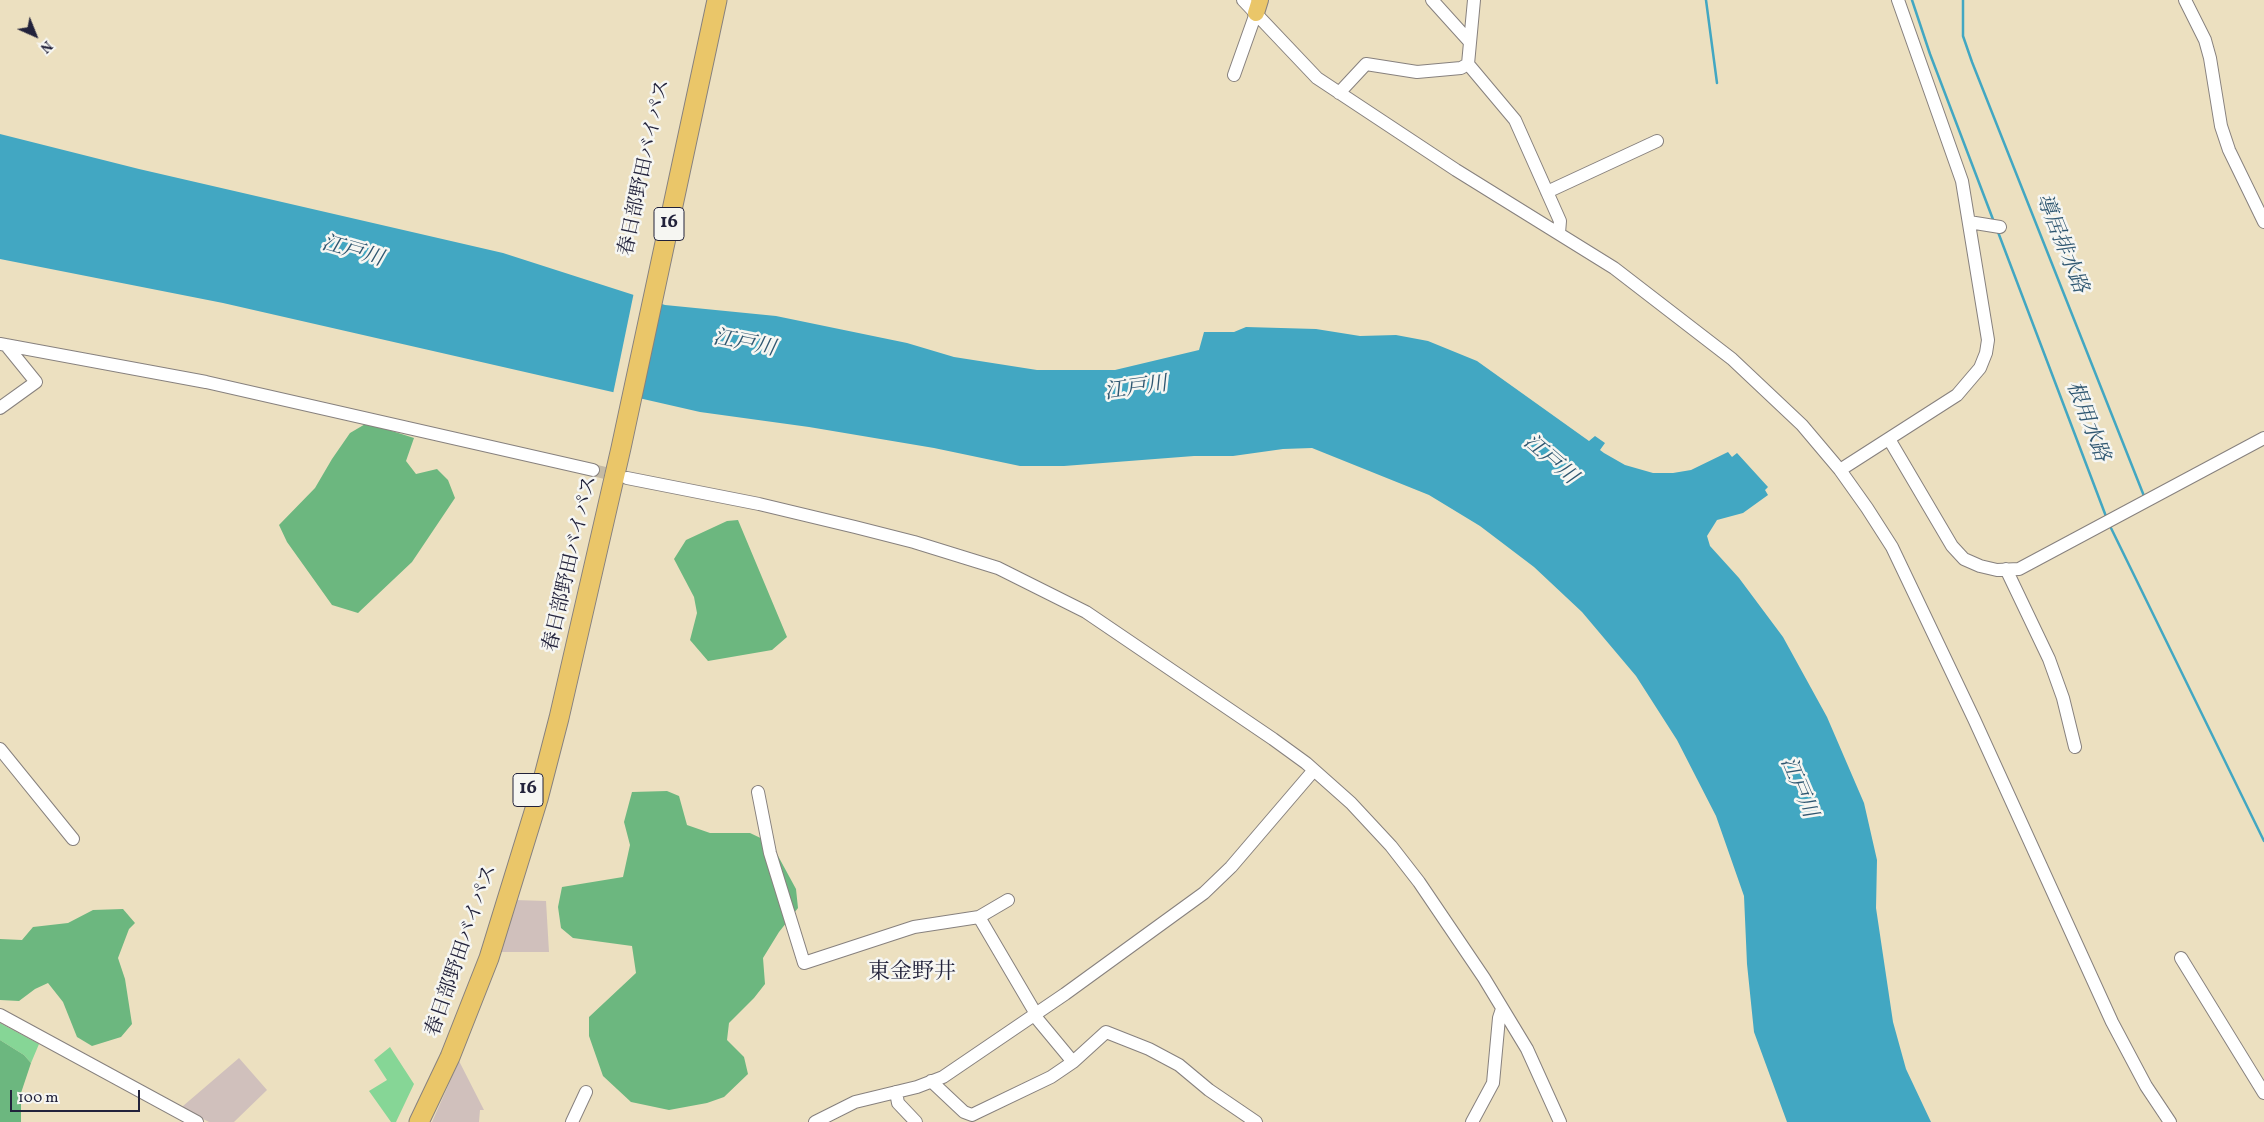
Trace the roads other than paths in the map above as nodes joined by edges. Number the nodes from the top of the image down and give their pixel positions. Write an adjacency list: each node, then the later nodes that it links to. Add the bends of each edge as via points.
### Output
1 (705, 0): 23 (highway, 春日部野田バイパス / 16)
2 (717, 0): 23 (highway, 春日部野田バイパス / 16)
3 (1242, 0): 8 (street)
4 (1432, 0): 9 (street)
5 (1474, 0): 9 (street)
6 (1898, 0): 15 (street, via 1962,181)
7 (2185, 0): 16 (street, via 2205,40 2229,150)
8 (1258, 7): 11 (street); 12 (street, via 1317,78)
9 (1469, 41): 10 (street)
10 (1468, 64): 12 (street, via 1462,68 1417,72 1366,64); 14 (street, via 1515,120)
11 (1234, 74)
12 (1339, 93): 18 (street)
13 (1657, 141): 14 (street)
14 (1547, 192): 18 (street, via 1560,221)
15 (1970, 222): 17 (street); 22 (street, via 1986,323 1986,353 1980,368 1957,395)
16 (2264, 222)
17 (2000, 227)
18 (1559, 233): 25 (street, via 1630,279 1732,359 1802,426)
19 (3, 344): 20 (street, via 36,382); 24 (street, via 206,382)
20 (0, 408)
21 (2264, 438): 27 (street)
22 (1889, 439): 25 (street); 27 (street, via 1952,546 1964,558 1980,566)
23 (616, 447): 46 (highway, 春日部野田バイパス / 16, via 526,797 478,954); 47 (highway, 春日部野田バイパス / 16, via 560,718 538,799 489,958 450,1057)
24 (593, 470)
25 (1840, 470): 54 (street, via 1900,564 2112,1022 2146,1086)
26 (627, 478): 30 (street, via 794,512 914,542 1020,578 1086,612 1273,738)
27 (2012, 569): 28 (street, via 2063,698)
28 (2075, 747)
29 (0, 749): 32 (street)
30 (1314, 770): 36 (street, via 1351,803 1391,846 1448,923); 37 (street, via 1231,867 1204,893)
31 (758, 792): 34 (street, via 770,853 804,963 914,926)
32 (73, 839)
33 (1008, 900): 34 (street)
34 (979, 917): 37 (street)
35 (2181, 958): 43 (street)
36 (1502, 1009): 52 (street, via 1493,1083); 53 (street, via 1533,1062)
37 (1035, 1014): 39 (street); 40 (street, via 961,1067)
38 (0, 1015): 45 (street)
39 (1073, 1062): 44 (street); 51 (street, via 1106,1032 1179,1065)
40 (931, 1082): 42 (street); 44 (street, via 964,1112)
41 (586, 1092): 48 (street)
42 (896, 1092): 49 (street, via 855,1102); 50 (street, via 898,1103)
43 (2264, 1094)
44 (984, 1117)
45 (197, 1122)
46 (408, 1122)
47 (419, 1122)
48 (572, 1122)
49 (815, 1122)
50 (916, 1122)
51 (1256, 1122)
52 (1472, 1122)
53 (1560, 1122)
54 (2170, 1122)

